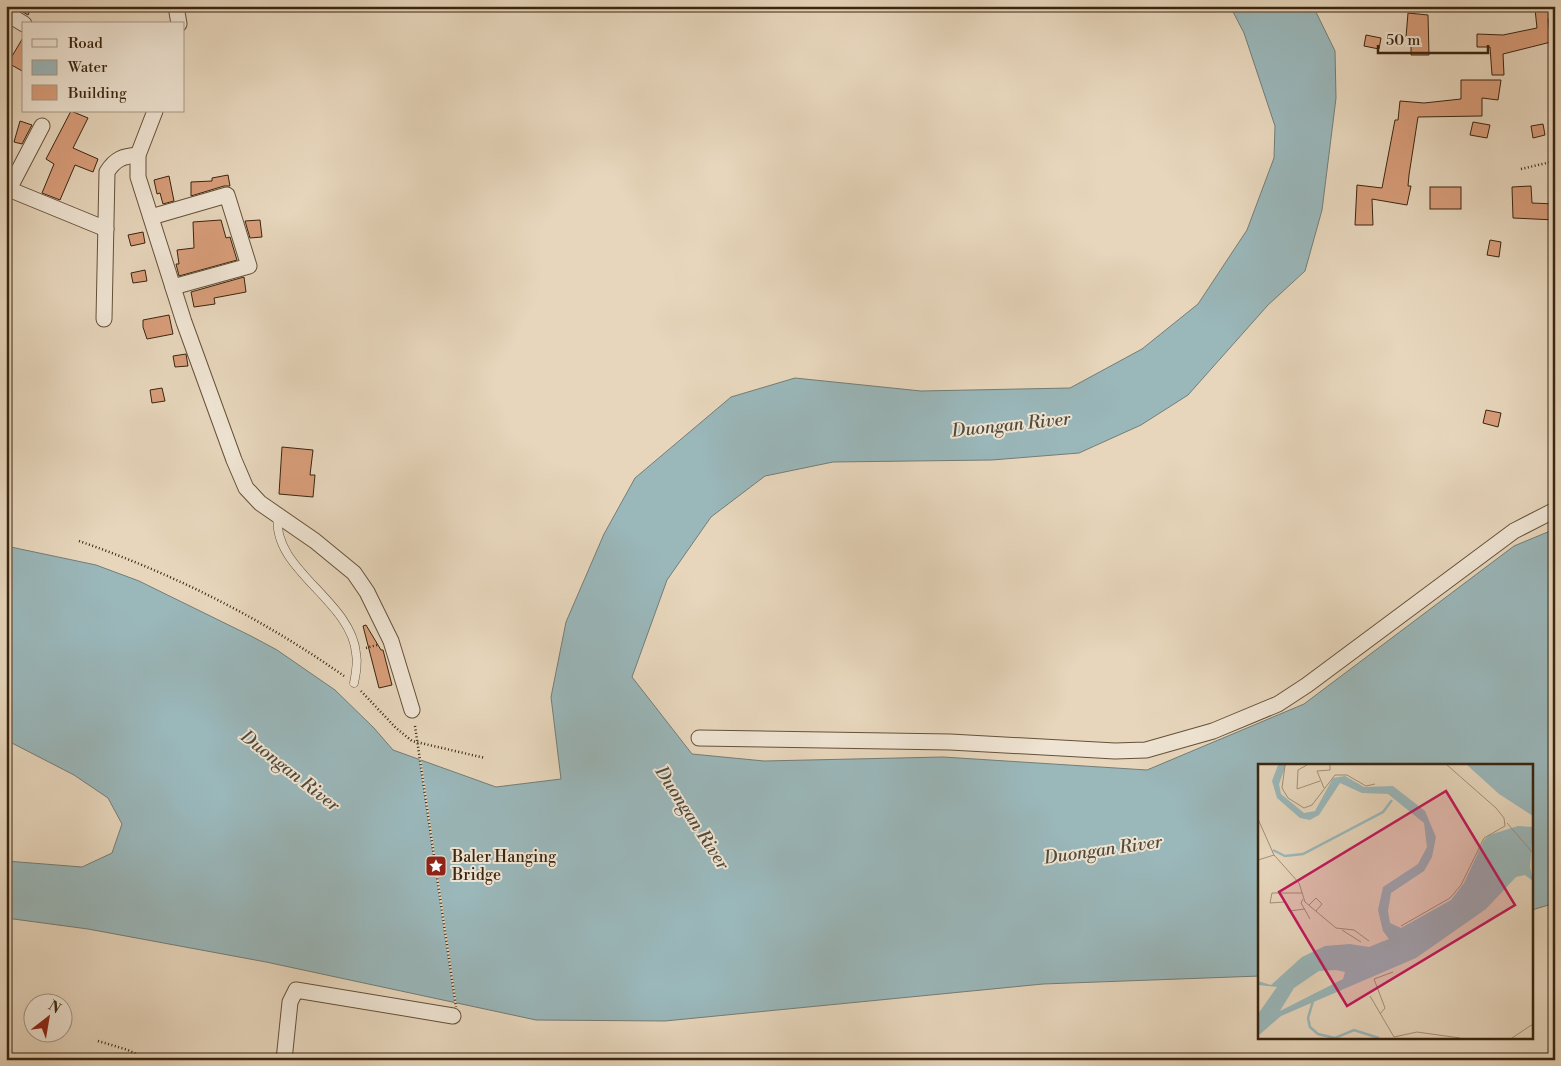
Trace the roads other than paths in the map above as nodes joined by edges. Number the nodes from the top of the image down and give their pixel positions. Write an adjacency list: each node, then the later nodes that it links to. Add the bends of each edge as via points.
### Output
1 (176, 6): 3 (street)
2 (6, 13): 4 (street)
3 (179, 22)
4 (22, 23)
5 (154, 112): 7 (street)
6 (42, 126): 8 (street)
7 (138, 155): 9 (street, via 138,177); 10 (street, via 123,156 107,172)
8 (8, 188): 10 (street)
9 (151, 217): 11 (street); 11 (street, via 227,195 249,266)
10 (106, 229): 12 (street)
11 (173, 287): 14 (street, via 243,481 260,503)
12 (104, 319)
13 (1555, 510): 17 (street, via 1514,531 1278,704 1213,731 1146,750 950,742)
14 (278, 516): 15 (lane, via 276,527 293,562 340,614 350,632 356,651); 16 (street, via 354,573 371,599 391,641)
15 (354, 683)
16 (412, 710)
17 (699, 738)
18 (454, 1012): 19 (street, via 296,990 290,1002)
19 (284, 1060)

